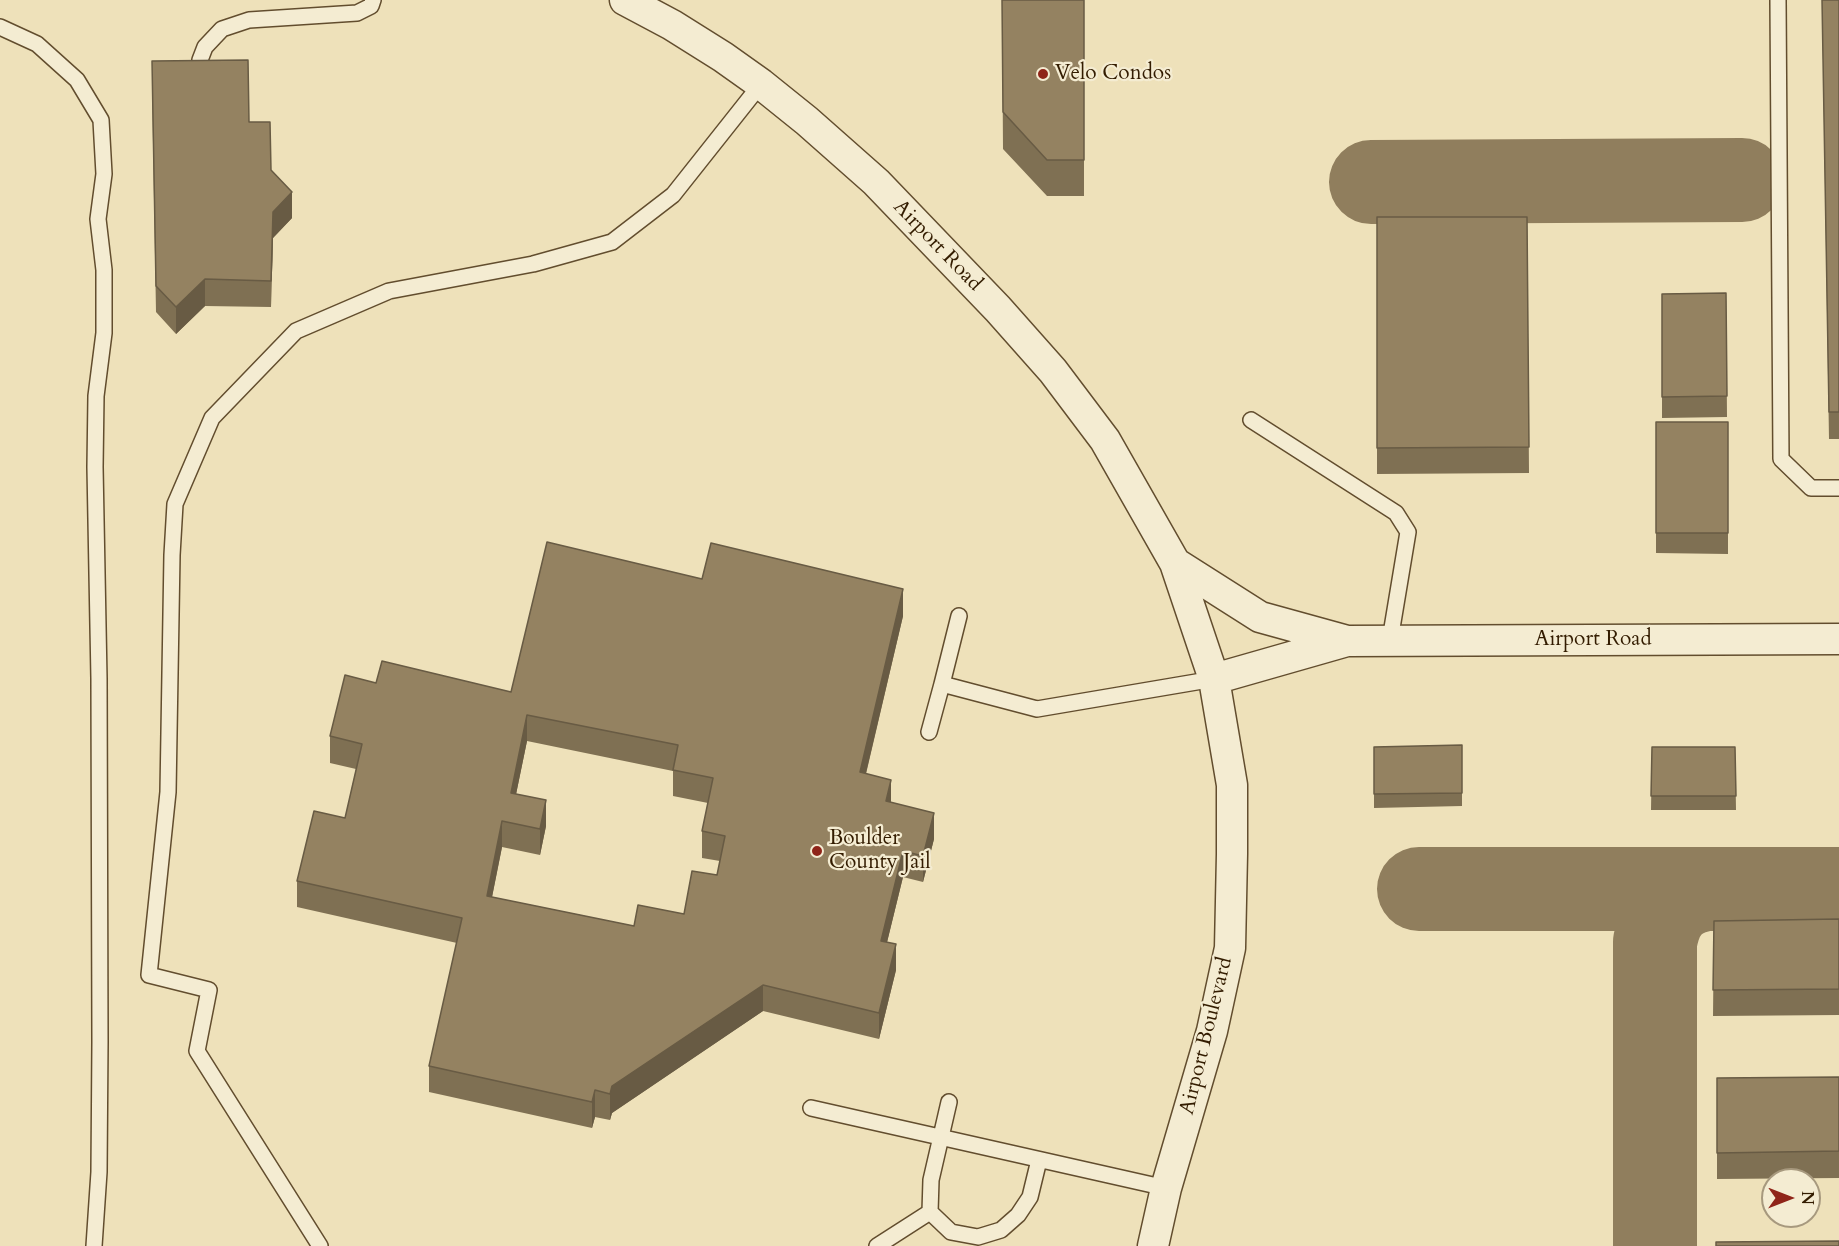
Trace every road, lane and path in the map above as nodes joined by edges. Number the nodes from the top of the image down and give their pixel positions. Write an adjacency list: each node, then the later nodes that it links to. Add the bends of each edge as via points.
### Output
1 (374, 0): 5 (lane, via 357,13 249,20 222,29 205,47)
2 (625, 0): 6 (street, Airport Road, via 706,46)
3 (1778, 0): 8 (lane, via 1781,459 1811,488)
4 (0, 27): 23 (lane, via 37,44 77,80 101,120 104,174 98,219 104,270 104,333 96,396 95,467 100,1054)
5 (200, 60)
6 (761, 84): 9 (street, Airport Road, via 876,182 1053,371 1105,440); 24 (lane, via 673,195 612,242 533,264 389,291 296,331 212,418 175,504 168,792 149,975 209,990 197,1052)
7 (1251, 420): 12 (lane, via 1395,513 1408,532)
8 (1839, 488)
9 (1175, 564): 13 (street, Airport Road, via 1260,617); 14 (street, Airport Road)
10 (958, 616): 15 (lane)
11 (1839, 639): 12 (street, Airport Road)
12 (1390, 640): 13 (street, Airport Road)
13 (1347, 641): 14 (street, Airport Road)
14 (1214, 679): 15 (lane, via 1037,709); 21 (street, Airport Boulevard, via 1232,785 1230,948 1212,1031)
15 (942, 684): 16 (lane)
16 (929, 732)
17 (949, 1102): 19 (lane)
18 (811, 1108): 19 (lane)
19 (940, 1138): 20 (lane); 22 (lane, via 931,1180)
20 (1039, 1160): 21 (lane); 22 (lane, via 1030,1197 1001,1230 978,1237 951,1232)
21 (1166, 1188): 26 (street, Airport Boulevard)
22 (930, 1212): 25 (lane)
23 (94, 1246)
24 (320, 1246)
25 (877, 1246)
26 (1152, 1246)

